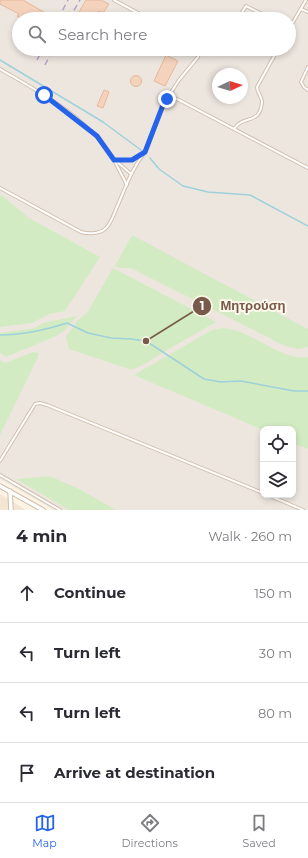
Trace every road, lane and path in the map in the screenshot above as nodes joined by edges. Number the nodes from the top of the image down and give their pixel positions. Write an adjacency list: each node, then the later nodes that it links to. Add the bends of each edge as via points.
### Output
1 (114, 0): 4 (lane)
2 (306, 0): 3 (lane)
3 (301, 9): 7 (lane); 8 (lane)
4 (136, 12)
5 (242, 12): 6 (lane, via 246,6)
6 (258, 12)
7 (308, 12)
8 (296, 17)
9 (198, 56): 14 (lane)
10 (274, 56): 15 (lane, via 257,87 262,98 258,115 239,122)
11 (308, 67): 13 (lane, via 301,82)
12 (0, 69): 17 (lane, via 73,116 97,136)
13 (308, 90)
14 (167, 99): 15 (lane, via 179,100); 16 (lane)
15 (234, 129): 18 (lane)
16 (145, 152): 17 (lane, via 132,160); 19 (lane)
17 (114, 160): 19 (lane); 20 (lane)
18 (308, 168)
19 (131, 174): 20 (lane)
20 (127, 185): 21 (lane, via 106,228 91,233 81,232)
21 (0, 188)
22 (0, 461): 26 (lane, via 35,404 40,403)
23 (0, 475): 31 (lane)
24 (0, 486): 25 (street)
25 (10, 491): 28 (street); 29 (street)
26 (260, 492)
27 (275, 498): 32 (lane)
28 (38, 509): 30 (street)
29 (11, 510)
30 (42, 510)
31 (60, 510)
32 (303, 510)

